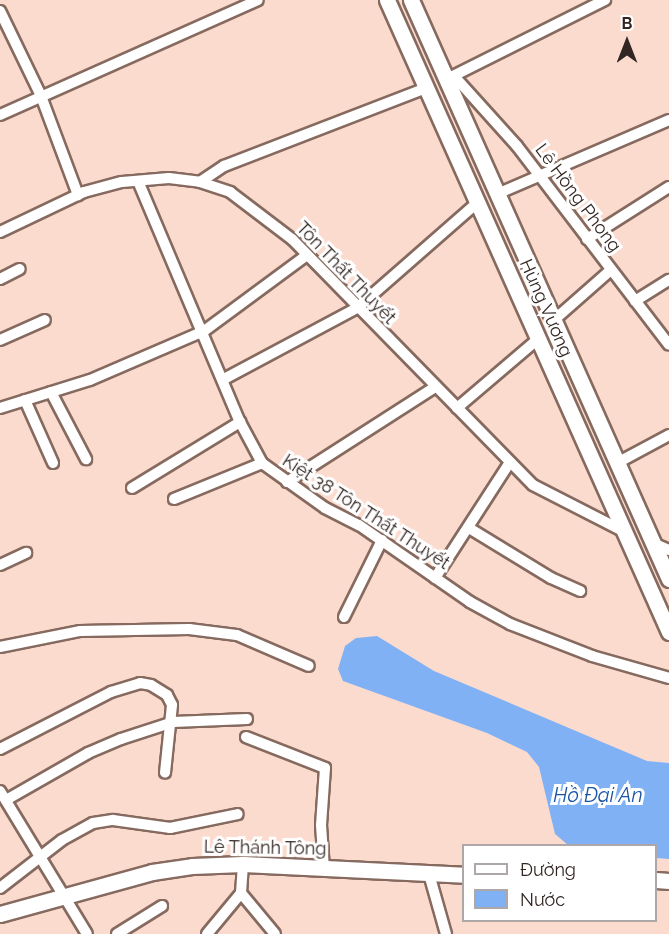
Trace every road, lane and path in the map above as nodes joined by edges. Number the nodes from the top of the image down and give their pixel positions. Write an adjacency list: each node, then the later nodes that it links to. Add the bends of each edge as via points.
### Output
1 (387, 0): 8 (main road, Hùng Vương)
2 (411, 0): 7 (main road, Hùng Vương)
3 (606, 0): 7 (street)
4 (252, 1): 9 (street)
5 (0, 11): 6 (street)
6 (4, 30): 9 (street)
7 (450, 77): 8 (main road); 12 (street, Lê Hồng Phong); 16 (main road, Hùng Vương)
8 (426, 88): 14 (street, via 224,166); 18 (main road, Hùng Vương)
9 (41, 96): 10 (street); 17 (street)
10 (0, 115)
11 (669, 120): 12 (street, via 588,152)
12 (541, 176): 16 (street); 20 (street, Lê Hồng Phong)
13 (138, 181): 14 (street, Tôn Thất Thuyết, via 169,178); 17 (street, Tôn Thất Thuyết); 30 (street, Kiệt 38 Tôn Thất Thuyết)
14 (200, 182): 21 (street, Tôn Thất Thuyết, via 230,192 263,214)
15 (669, 187): 20 (street)
16 (497, 194): 18 (main road); 29 (main road, Hùng Vương)
17 (78, 195): 19 (street, Tôn Thất Thuyết)
18 (477, 203): 27 (street); 31 (main road, Hùng Vương)
19 (0, 232)
20 (587, 239): 23 (street, Lê Hồng Phong)
21 (307, 255): 27 (street, Tôn Thất Thuyết); 30 (street)
22 (20, 269): 24 (street)
23 (611, 270): 26 (street, Lê Hồng Phong); 29 (street)
24 (0, 279)
25 (669, 280): 26 (street)
26 (635, 301): 33 (street, Lê Hồng Phong)
27 (357, 308): 34 (street); 35 (street, Tôn Thất Thuyết)
28 (45, 320): 32 (street)
29 (556, 324): 31 (main road); 46 (main road, Hùng Vương)
30 (204, 331): 34 (street, Kiệt 38 Tôn Thất Thuyết); 36 (street)
31 (538, 338): 39 (street); 51 (main road, Hùng Vương)
32 (0, 340)
33 (669, 345)
34 (224, 379): 40 (street, Kiệt 38 Tôn Thất Thuyết)
35 (435, 387): 39 (street, Tôn Thất Thuyết); 47 (street)
36 (51, 392): 37 (street); 42 (street)
37 (26, 400): 38 (street); 44 (street)
38 (0, 408)
39 (457, 408): 43 (street, Tôn Thất Thuyết)
40 (240, 422): 45 (street, Kiệt 38 Tôn Thất Thuyết); 48 (street)
41 (669, 435): 46 (street)
42 (87, 459)
43 (510, 462): 50 (street); 51 (street, Tôn Thất Thuyết, via 533,484)
44 (53, 463)
45 (262, 463): 47 (street, Kiệt 38 Tôn Thất Thuyết); 49 (street)
46 (617, 463): 53 (main road, Hùng Vương)
47 (287, 482): 52 (street, Kiệt 38 Tôn Thất Thuyết)
48 (132, 488)
49 (174, 499)
50 (469, 528): 57 (street); 59 (street, via 551,578)
51 (623, 531): 53 (main road); 61 (main road, Hùng Vương)
52 (382, 540): 57 (street, Kiệt 38 Tôn Thất Thuyết); 60 (street)
53 (653, 543): 54 (street); 58 (main road, Hùng Vương)
54 (669, 550)
55 (26, 553): 56 (street)
56 (0, 565)
57 (435, 578): 64 (street, Kiệt 38 Tôn Thất Thuyết, via 510,624 592,656)
58 (669, 579)
59 (580, 591)
60 (344, 618)
61 (669, 632)
62 (0, 646): 63 (street, via 80,631 189,629 237,635)
63 (309, 666)
64 (669, 678)
65 (247, 719): 66 (street)
66 (173, 722): 68 (street, via 167,695 154,686 140,684 89,702); 69 (street); 70 (street, via 88,753)
67 (246, 737): 74 (street, via 325,768 321,818)
68 (0, 749)
69 (165, 773)
70 (3, 795): 72 (street)
71 (238, 814): 72 (street, via 170,828 104,820 79,829)
72 (41, 855): 77 (street); 79 (street)
73 (243, 864): 74 (main road, Lê Thánh Tông); 78 (street); 79 (main road, Lê Thánh Tông, via 152,872)
74 (324, 869): 75 (main road, Lê Thánh Tông)
75 (429, 874): 76 (main road, Lê Thánh Tông); 86 (street)
76 (462, 875)
77 (0, 888)
78 (241, 893): 84 (street); 85 (street)
79 (65, 896): 81 (main road, Lê Thánh Tông); 82 (street)
80 (162, 906): 83 (street)
81 (0, 914)
82 (87, 934)
83 (117, 934)
84 (207, 934)
85 (275, 934)
86 (446, 934)

